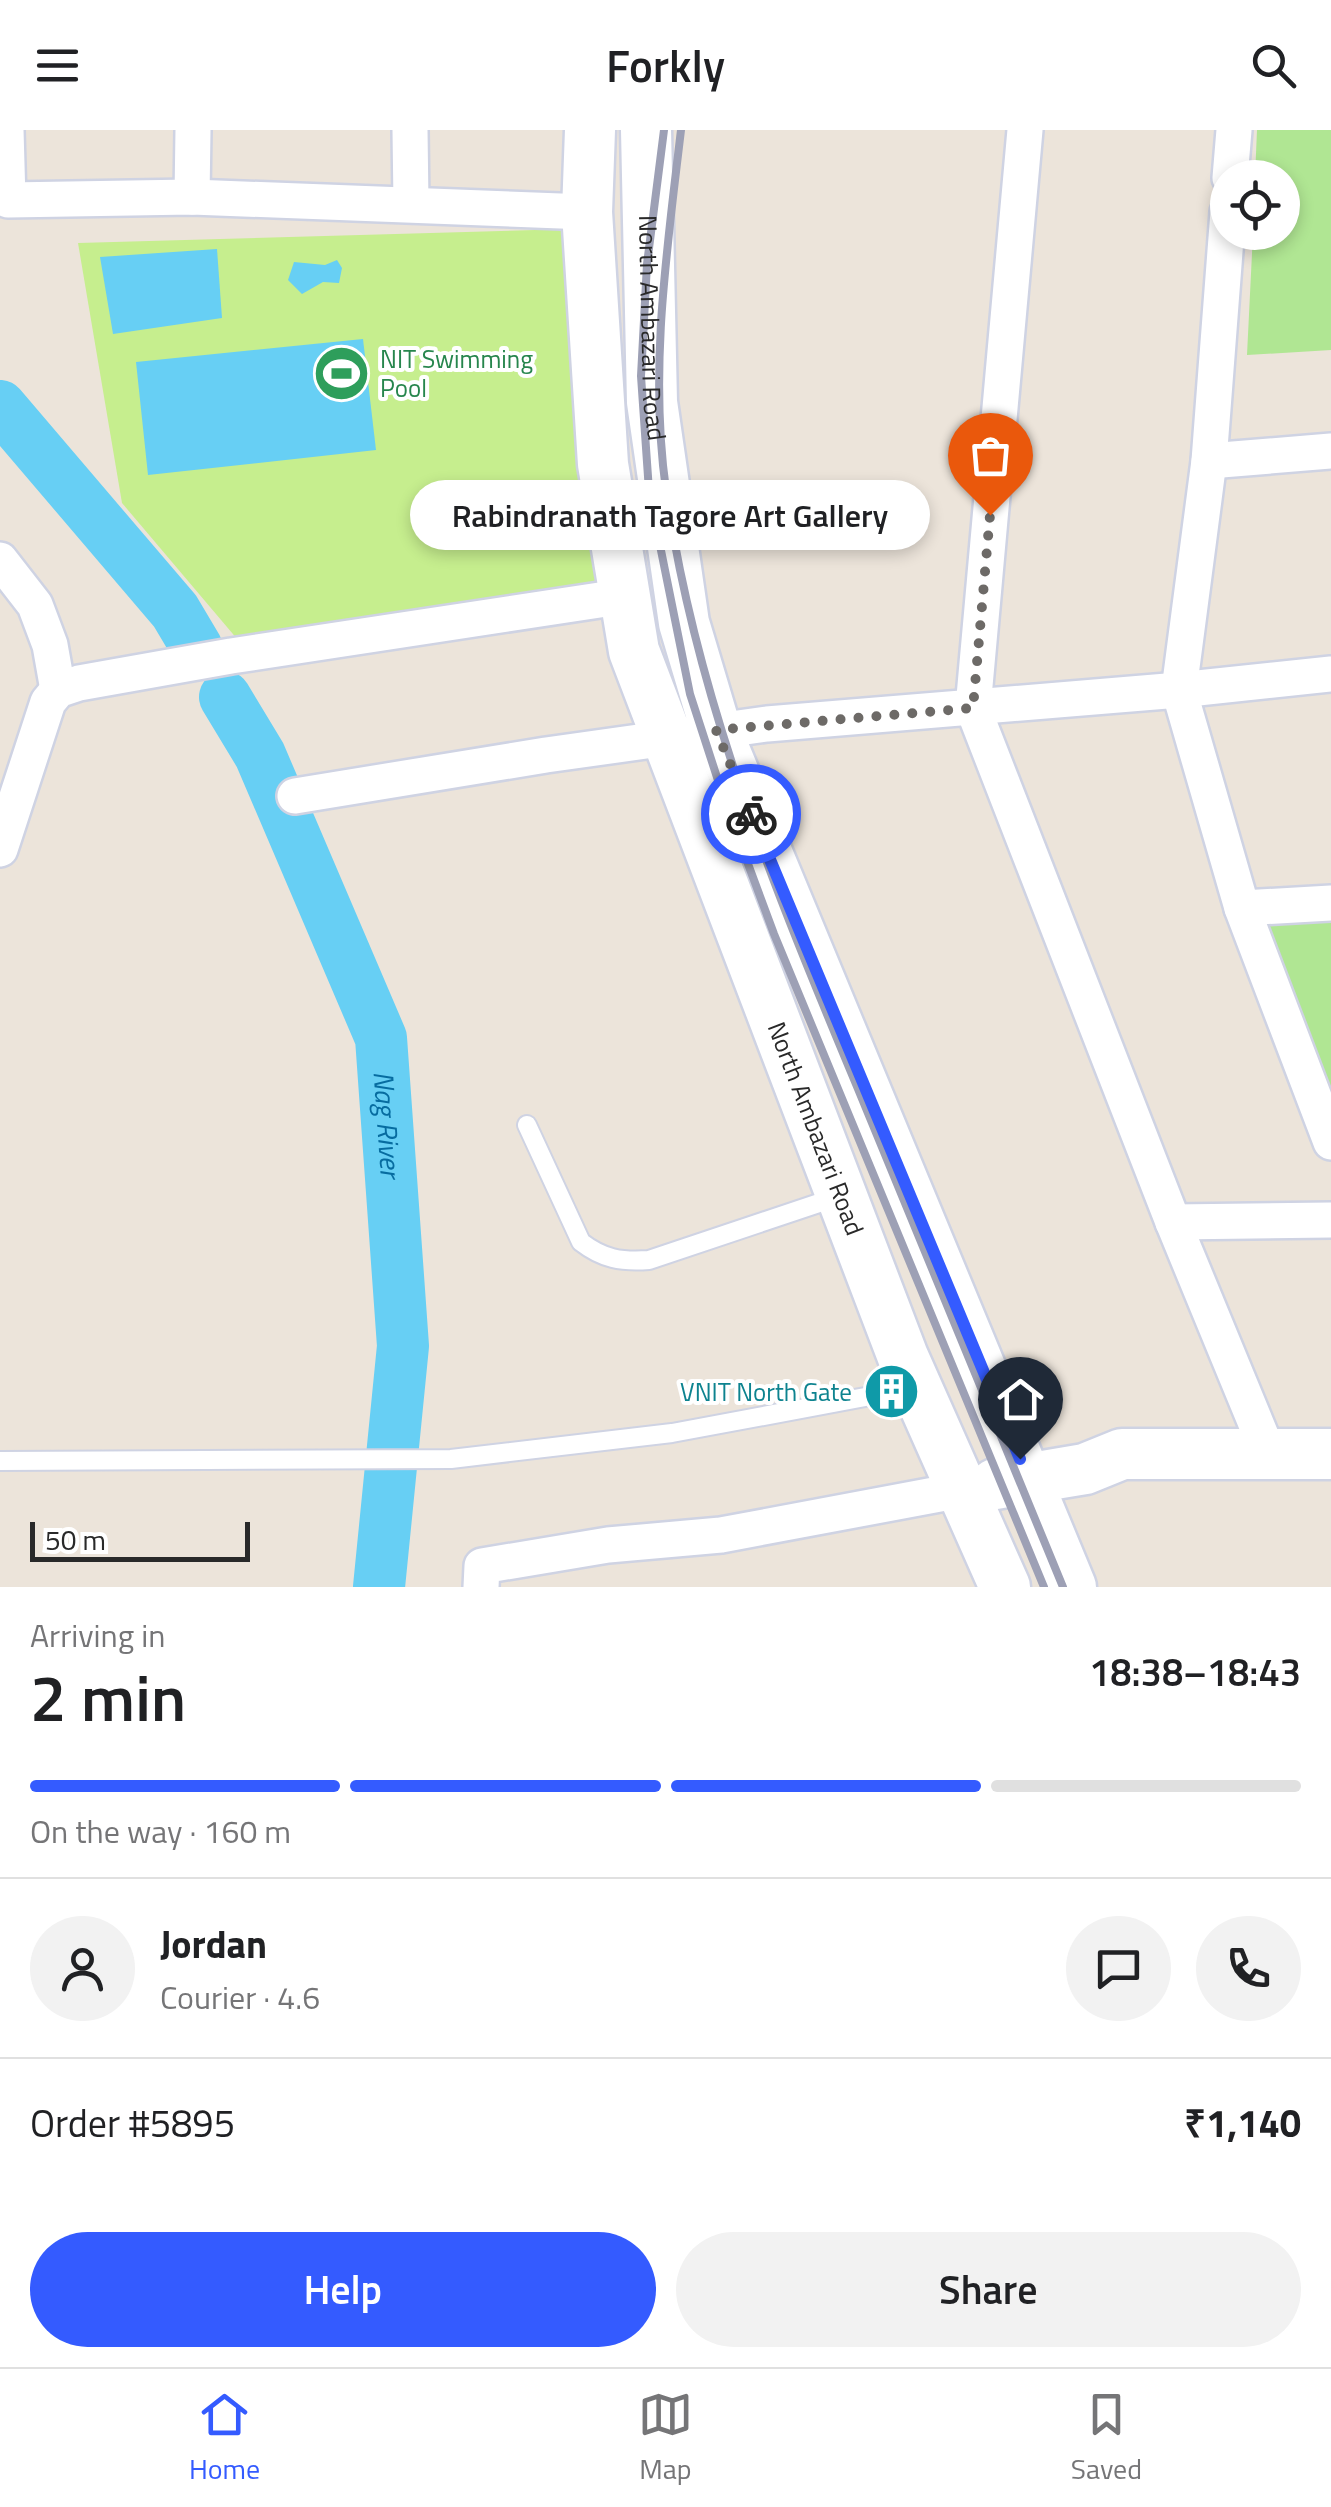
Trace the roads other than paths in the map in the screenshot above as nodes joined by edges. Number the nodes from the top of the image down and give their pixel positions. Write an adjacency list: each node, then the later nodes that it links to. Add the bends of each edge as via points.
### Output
1 (6, 130): 10 (street)
2 (193, 130): 9 (street)
3 (410, 130): 11 (street)
4 (590, 130): 12 (main road, North Ambazari Road)
5 (646, 130): 22 (main road, North Ambazari Road, via 652,402 684,623)
6 (1025, 130): 21 (street)
7 (1234, 130): 8 (street)
8 (1232, 160)
9 (192, 197): 10 (street); 11 (street)
10 (4, 200)
11 (412, 203): 12 (street)
12 (587, 212): 17 (main road, North Ambazari Road, via 603,464)
13 (1225, 250): 15 (street)
14 (1331, 451): 15 (street)
15 (1209, 462): 20 (street)
16 (0, 560): 19 (street, via 35,605)
17 (626, 596): 19 (street, via 231,656); 23 (main road, North Ambazari Road, via 634,652)
18 (1331, 674): 20 (street)
19 (58, 690): 25 (street, via 48,702)
20 (1178, 690): 21 (street); 27 (street)
21 (973, 708): 22 (street); 32 (street)
22 (716, 730): 23 (street); 38 (main road, North Ambazari Road)
23 (666, 738): 24 (street); 30 (main road, North Ambazari Road)
24 (295, 796)
25 (0, 849)
26 (1331, 903): 27 (street)
27 (1242, 908): 29 (street)
28 (527, 1124): 30 (lane, via 581,1242 623,1262 649,1260)
29 (1331, 1142)
30 (842, 1195): 33 (main road, North Ambazari Road)
31 (1331, 1220): 32 (street)
32 (1173, 1222): 34 (street)
33 (904, 1389): 36 (lane, via 672,1432 451,1459); 40 (main road, North Ambazari Road)
34 (1270, 1454): 35 (main road); 37 (main road, via 1122,1454)
35 (1331, 1454)
36 (0, 1461)
37 (1085, 1470): 38 (main road); 39 (main road, via 1124,1484)
38 (1028, 1478): 40 (main road); 43 (main road, North Ambazari Road)
39 (1331, 1484)
40 (960, 1490): 41 (street, via 720,1536 608,1545 482,1566); 42 (main road, North Ambazari Road)
41 (481, 1587)
42 (1005, 1587)
43 (1071, 1587)

